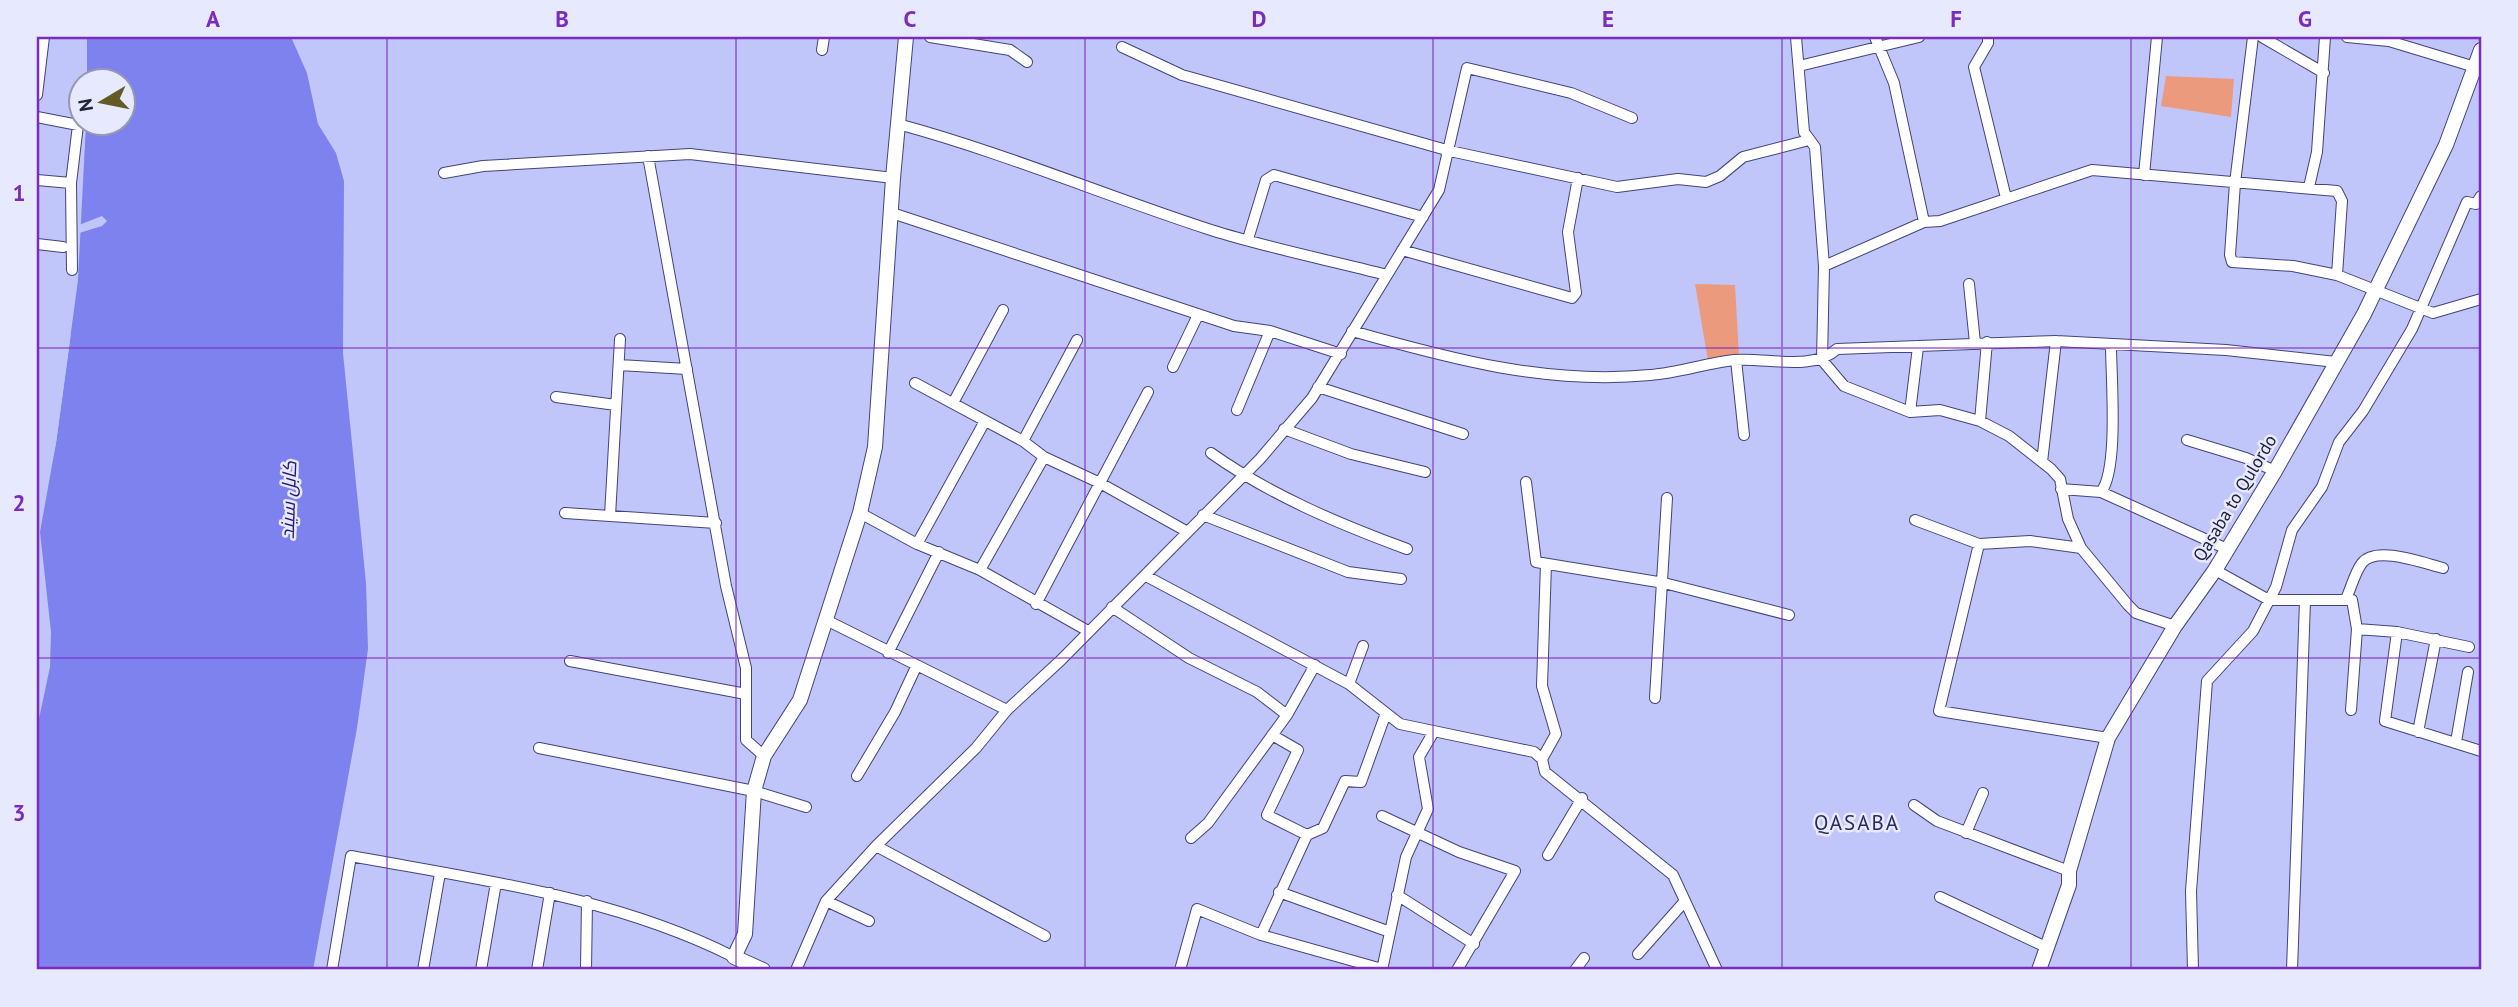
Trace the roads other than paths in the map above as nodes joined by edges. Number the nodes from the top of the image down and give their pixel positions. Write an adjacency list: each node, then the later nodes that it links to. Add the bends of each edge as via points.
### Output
1 (44, 37): 21 (street)
2 (824, 37): 15 (street)
3 (906, 37): 24 (street)
4 (930, 37): 17 (street, via 1010,50)
5 (1796, 37): 18 (street)
6 (1919, 37): 13 (street)
7 (1988, 37): 37 (street, via 1974,67)
8 (2157, 37): 29 (street)
9 (2253, 37): 34 (street)
10 (2262, 37): 20 (street)
11 (2325, 37): 20 (street)
12 (2347, 37): 19 (street, via 2389,41)
13 (1876, 42): 18 (street); 40 (street, via 1894,83)
14 (1122, 47): 26 (street, via 1182,75)
15 (821, 50)
16 (2481, 50): 19 (street, Qasaba to Qulordo)
17 (1027, 62)
18 (1799, 66): 25 (street, via 1804,132)
19 (2475, 67): 50 (street, Qasaba to Qulordo, via 2446,145)
20 (2324, 73): 35 (street)
21 (37, 95)
22 (37, 117): 33 (street, via 78,125)
23 (1632, 118): 26 (street, via 1571,93 1467,68)
24 (898, 124): 30 (street); 41 (street, via 979,146 1068,182)
25 (1809, 140): 31 (street, via 1743,157 1706,182 1678,179 1617,187); 45 (street, via 1815,147)
26 (1450, 151): 31 (street); 39 (street, via 1439,190)
27 (648, 156): 28 (street, via 483,166); 30 (street, via 690,154); 69 (street)
28 (444, 173)
29 (2144, 176): 34 (street); 37 (street, via 2092,170)
30 (892, 178): 38 (street)
31 (1578, 178): 44 (street, via 1568,232 1576,293 1572,298)
32 (37, 180): 33 (street)
33 (71, 183): 46 (street)
34 (2235, 183): 35 (street); 48 (street, via 2232,262 2293,266)
35 (2309, 187): 48 (street, via 2337,191 2342,201)
36 (2481, 196): 52 (street, via 2476,204 2467,202)
37 (2006, 198): 40 (street, via 1940,221)
38 (892, 213): 54 (street); 97 (street, via 876,447)
39 (1423, 217): 41 (street, via 1274,175 1266,180); 44 (street)
40 (1924, 222): 45 (street)
41 (1248, 239): 47 (street)
42 (37, 244): 43 (street)
43 (63, 247)
44 (1402, 250): 47 (street)
45 (1824, 266): 65 (street)
46 (72, 270)
47 (1387, 275): 56 (street)
48 (2337, 275): 50 (street)
49 (1969, 284): 60 (street)
50 (2374, 289): 52 (street); 66 (street, Qasaba to Qulordo)
51 (2481, 299): 52 (street, via 2433,313)
52 (2420, 308): 117 (street, via 2375,392 2339,442 2322,487 2292,530)
53 (1003, 310): 74 (street)
54 (1198, 315): 55 (street, via 1234,327); 68 (street)
55 (1270, 331): 63 (street); 76 (street)
56 (1352, 331): 63 (street); 64 (street, via 1495,369 1560,377 1653,375)
57 (620, 339): 67 (street)
58 (1077, 340): 84 (street)
59 (2056, 341): 60 (street); 61 (street); 87 (street)
60 (1981, 342): 62 (street); 79 (street)
61 (2111, 345): 66 (street, via 2225,350); 94 (street, via 2112,443 2108,484)
62 (1918, 347): 65 (street, via 1837,349); 77 (street)
63 (1341, 354): 71 (street)
64 (1736, 360): 65 (street); 82 (street)
65 (1822, 360): 77 (street, via 1844,386)
66 (2336, 362): 88 (street, Qasaba to Qulordo)
67 (619, 365): 69 (street); 75 (street)
68 (1173, 367)
69 (687, 369): 101 (street)
70 (915, 383): 74 (street)
71 (1318, 387): 80 (street); 81 (street)
72 (1148, 392): 92 (street)
73 (556, 397): 75 (street)
74 (953, 402): 78 (street)
75 (616, 405): 99 (street)
76 (1237, 410)
77 (1910, 412): 79 (street, via 1940,410)
78 (985, 421): 84 (street); 103 (street)
79 (1980, 421): 87 (street)
80 (1284, 429): 89 (street, via 1351,454); 90 (street)
81 (1463, 434)
82 (1744, 435)
83 (2187, 440): 88 (street)
84 (1023, 441): 86 (street)
85 (1211, 453): 90 (street)
86 (1044, 457): 92 (street); 111 (street)
87 (2042, 462): 93 (street, via 2060,479)
88 (2275, 471): 107 (street, Qasaba to Qulordo)
89 (1425, 472)
90 (1242, 475): 98 (street); 106 (street)
91 (1526, 482): 109 (street, via 1534,560)
92 (1100, 483): 102 (street); 119 (street)
93 (2061, 489): 94 (street); 105 (street)
94 (2101, 492): 107 (street)
95 (1667, 498): 115 (street)
96 (565, 513): 99 (street)
97 (860, 513): 103 (street); 122 (street)
98 (1203, 515): 102 (street); 114 (street, via 1348,572)
99 (610, 516): 101 (street)
100 (1915, 520): 104 (street)
101 (716, 523): 136 (street, via 746,668)
102 (1186, 531): 113 (street)
103 (917, 544): 108 (street)
104 (1979, 544): 105 (street, via 2030,541); 145 (street, via 1939,711)
105 (2081, 548): 123 (street, via 2136,613)
106 (1407, 549)
107 (2227, 550): 112 (street, Qasaba to Qulordo)
108 (939, 552): 111 (street); 130 (street)
109 (1546, 564): 115 (street); 150 (street, via 1542,686 1556,734)
110 (2443, 568): 116 (street, via 2382,553 2369,556)
111 (980, 570): 119 (street)
112 (2215, 570): 117 (street); 123 (street, Qasaba to Qulordo)
113 (1146, 576): 120 (street); 132 (street)
114 (1401, 579)
115 (1664, 583): 121 (street); 137 (street)
116 (2346, 599): 118 (street); 124 (street, via 2355,605)
117 (2269, 600): 118 (street); 196 (street, via 2253,631 2207,681 2191,891)
118 (2305, 601): 197 (street)
119 (1036, 604): 125 (street)
120 (1112, 607): 125 (street); 141 (street, via 1189,658 1258,692)
121 (1789, 615)
122 (826, 620): 130 (street); 149 (street, via 800,700)
123 (2175, 626): 145 (street, Qasaba to Qulordo)
124 (2357, 629): 126 (street); 139 (street)
125 (1088, 631): 138 (street)
126 (2397, 632): 127 (street); 142 (street, via 2385,721)
127 (2436, 639): 129 (street); 142 (street)
128 (1363, 646): 135 (street)
129 (2469, 648)
130 (888, 653): 133 (street)
131 (570, 661): 136 (street)
132 (1315, 665): 135 (street); 141 (street)
133 (916, 667): 138 (street); 151 (street)
134 (2468, 672): 146 (street)
135 (1349, 684): 140 (street)
136 (747, 694): 149 (street, via 746,740)
137 (1655, 698)
138 (1007, 710): 162 (street, via 976,748)
139 (2351, 710)
140 (1386, 713): 143 (street, via 1400,724); 160 (street, via 1361,782 1345,781 1323,828)
141 (1287, 715): 144 (street)
142 (2418, 732): 146 (street)
143 (1433, 733): 150 (street, via 1534,752); 158 (street, via 1419,757 1428,809)
144 (1272, 735): 160 (street, via 1298,750 1267,815); 161 (street)
145 (2108, 738): 164 (street, Qasaba to Qulordo)
146 (2456, 743): 148 (street)
147 (538, 748): 152 (street)
148 (2481, 751)
149 (764, 756): 152 (street)
150 (1542, 759): 154 (street, via 1545,772)
151 (857, 776)
152 (754, 791): 156 (street); 181 (street, via 745,934)
153 (1983, 793): 159 (street)
154 (1582, 799): 163 (street); 173 (street, via 1673,875)
155 (1914, 805): 159 (street)
156 (806, 807)
157 (1382, 816): 158 (street)
158 (1418, 833): 169 (street, via 1406,857); 178 (street, via 1515,871)
159 (1966, 833): 164 (street)
160 (1307, 835): 167 (street)
161 (1191, 838)
162 (876, 846): 172 (street); 177 (street)
163 (1548, 855)
164 (2069, 871): 179 (street, Qasaba to Qulordo)
165 (440, 873): 166 (street); 183 (street, via 351,856); 184 (street)
166 (496, 883): 168 (street); 185 (street)
167 (1279, 892): 175 (street); 176 (street)
168 (550, 893): 171 (street); 186 (street)
169 (1397, 895): 175 (street); 178 (street)
170 (1940, 897): 179 (street)
171 (587, 901): 181 (street); 187 (street)
172 (826, 901): 174 (street); 189 (street)
173 (1685, 901): 180 (street); 194 (street)
174 (869, 921)
175 (1390, 932): 191 (street)
176 (1261, 935): 190 (street, via 1197,909); 191 (street)
177 (1045, 936)
178 (1474, 944): 192 (street)
179 (2048, 948): 195 (street, Qasaba to Qulordo)
180 (1638, 954)
181 (733, 957): 188 (street)
182 (1584, 958): 193 (street)
183 (332, 970)
184 (423, 970)
185 (481, 970)
186 (537, 970)
187 (586, 970)
188 (763, 970)
189 (796, 970)
190 (1180, 970)
191 (1382, 970)
192 (1457, 970)
193 (1575, 970)
194 (1717, 970)
195 (2039, 970)
196 (2193, 970)
197 (2292, 970)

